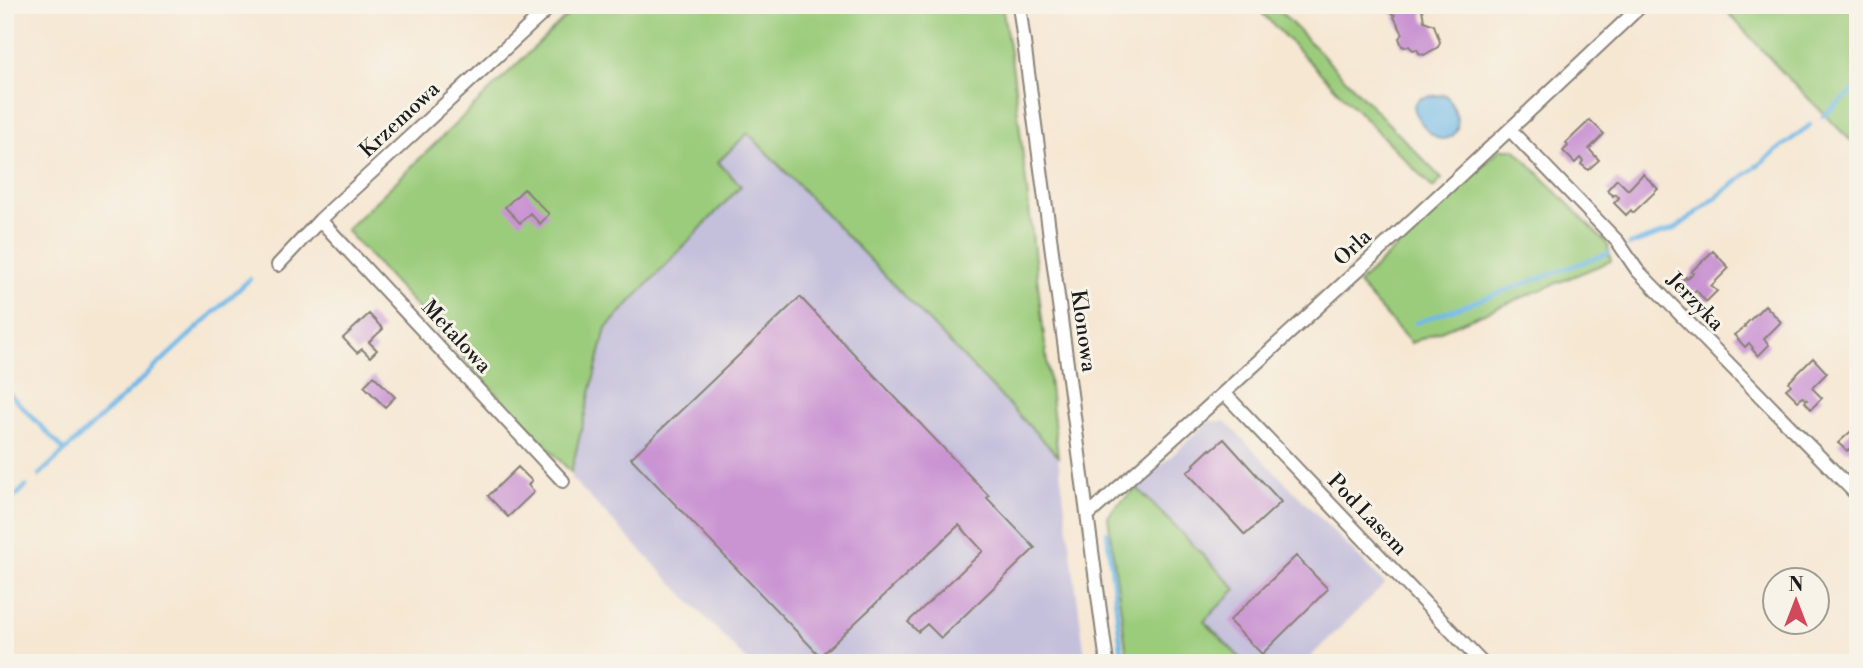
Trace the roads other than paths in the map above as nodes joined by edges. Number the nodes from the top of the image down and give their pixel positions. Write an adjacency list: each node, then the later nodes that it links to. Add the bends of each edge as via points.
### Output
1 (552, 5): 5 (street, Krzemowa)
2 (1019, 5): 10 (street, Klonowa)
3 (1642, 5): 4 (street, Orla)
4 (1510, 130): 7 (street, Orla); 9 (street, Jerzyka, via 1618,242 1637,270)
5 (320, 220): 6 (street, Krzemowa); 8 (street, Metalowa)
6 (278, 265)
7 (1224, 393): 10 (street, Orla); 12 (street, Pod Lasem)
8 (563, 481)
9 (1858, 496)
10 (1088, 515): 11 (street, Klonowa)
11 (1107, 663)
12 (1482, 663)

